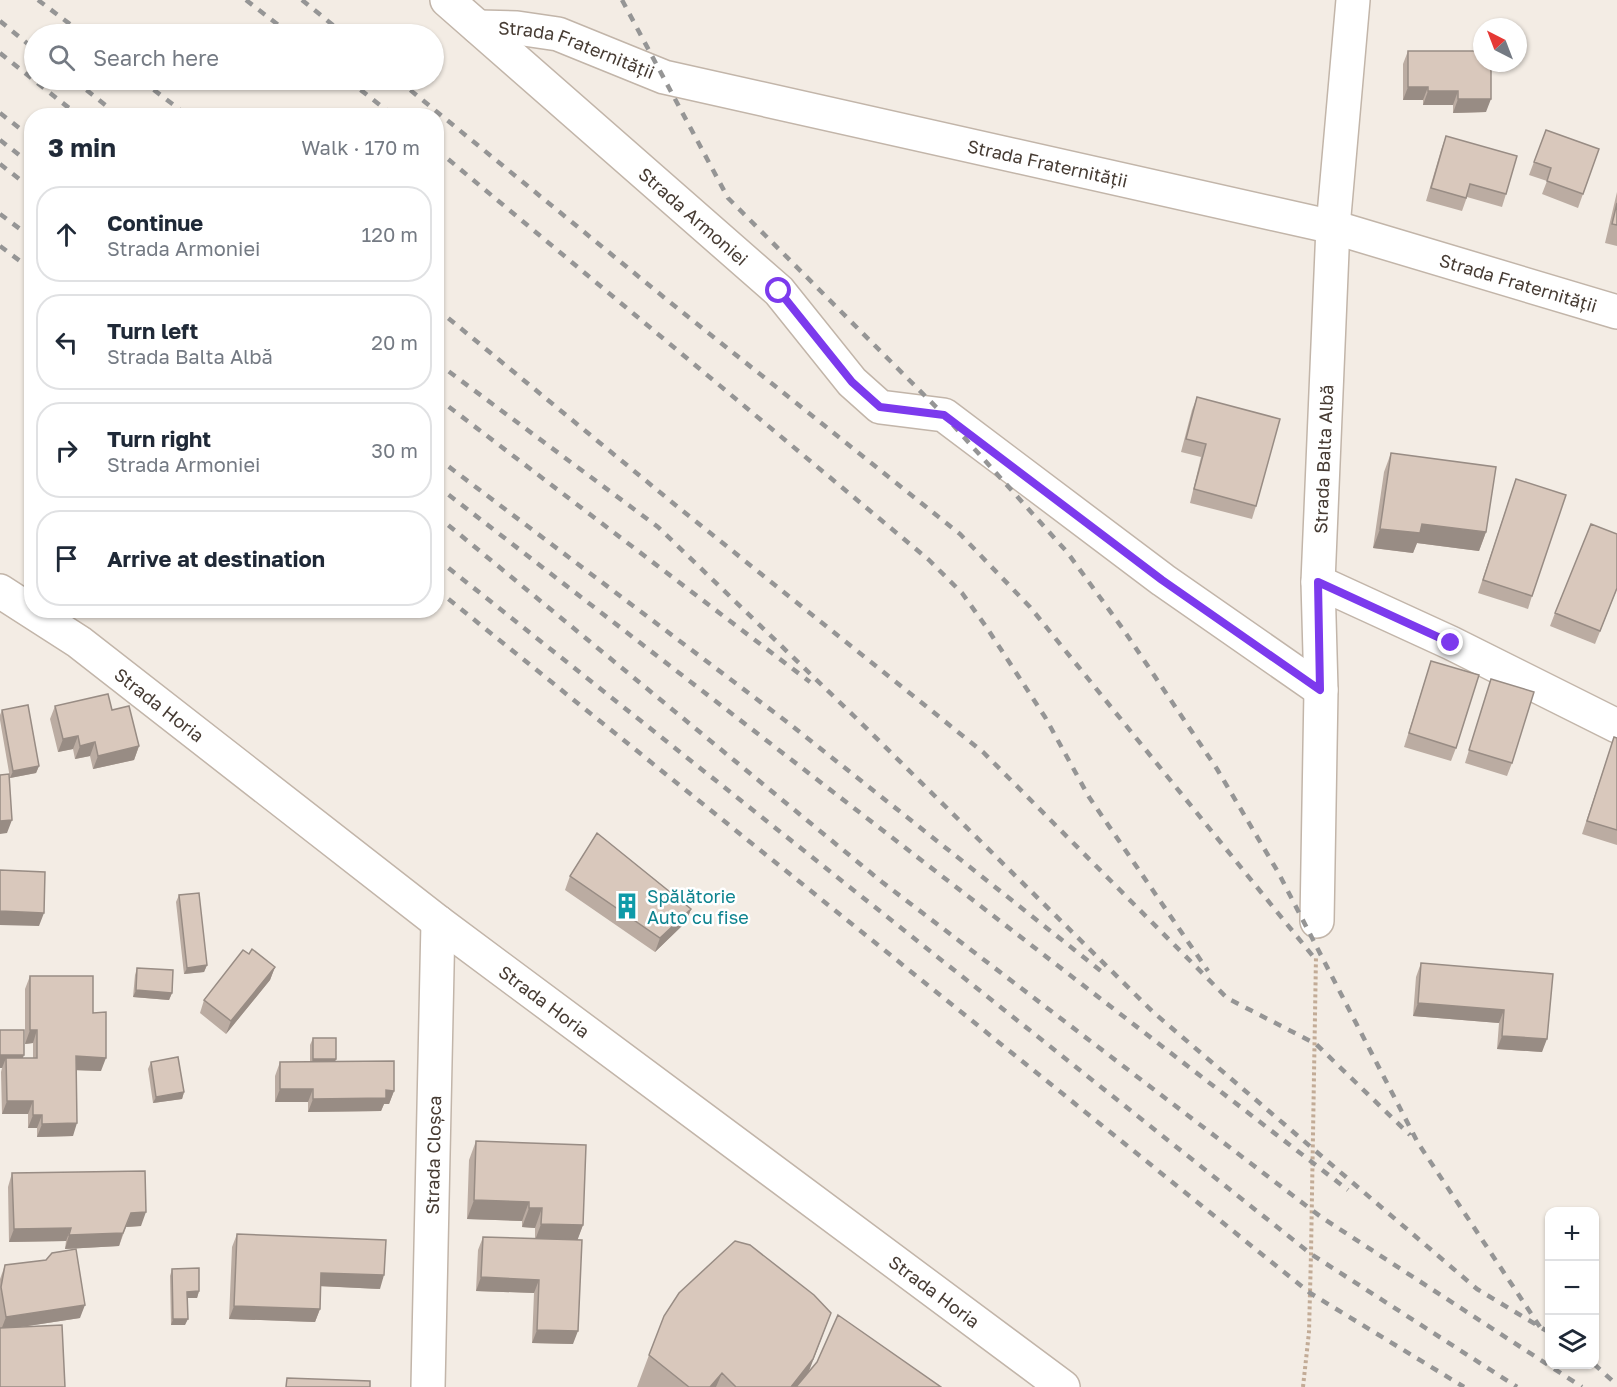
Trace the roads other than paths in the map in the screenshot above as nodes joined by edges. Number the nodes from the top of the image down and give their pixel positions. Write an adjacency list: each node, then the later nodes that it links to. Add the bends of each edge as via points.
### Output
1 (447, 0): 3 (street, Strada Armoniei)
2 (1353, 0): 4 (street, Strada Balta Albă)
3 (478, 27): 4 (street, Strada Fraternității, via 558,34 664,76); 10 (street, Strada Armoniei, via 779,291 852,382 880,407 944,415 1162,580)
4 (1333, 227): 5 (street, Strada Fraternității); 6 (street, Strada Balta Albă)
5 (1617, 312)
6 (1318, 582): 10 (street, Strada Balta Albă); 11 (street)
7 (0, 591): 8 (street, Strada Horia)
8 (24, 606)
9 (42, 618): 13 (street, Strada Horia, via 79,642)
10 (1320, 690): 12 (street, Strada Balta Albă)
11 (1617, 726)
12 (1317, 921)
13 (438, 922): 14 (street, Strada Cloșca); 15 (street, Strada Horia)
14 (428, 1387)
15 (1063, 1387)

